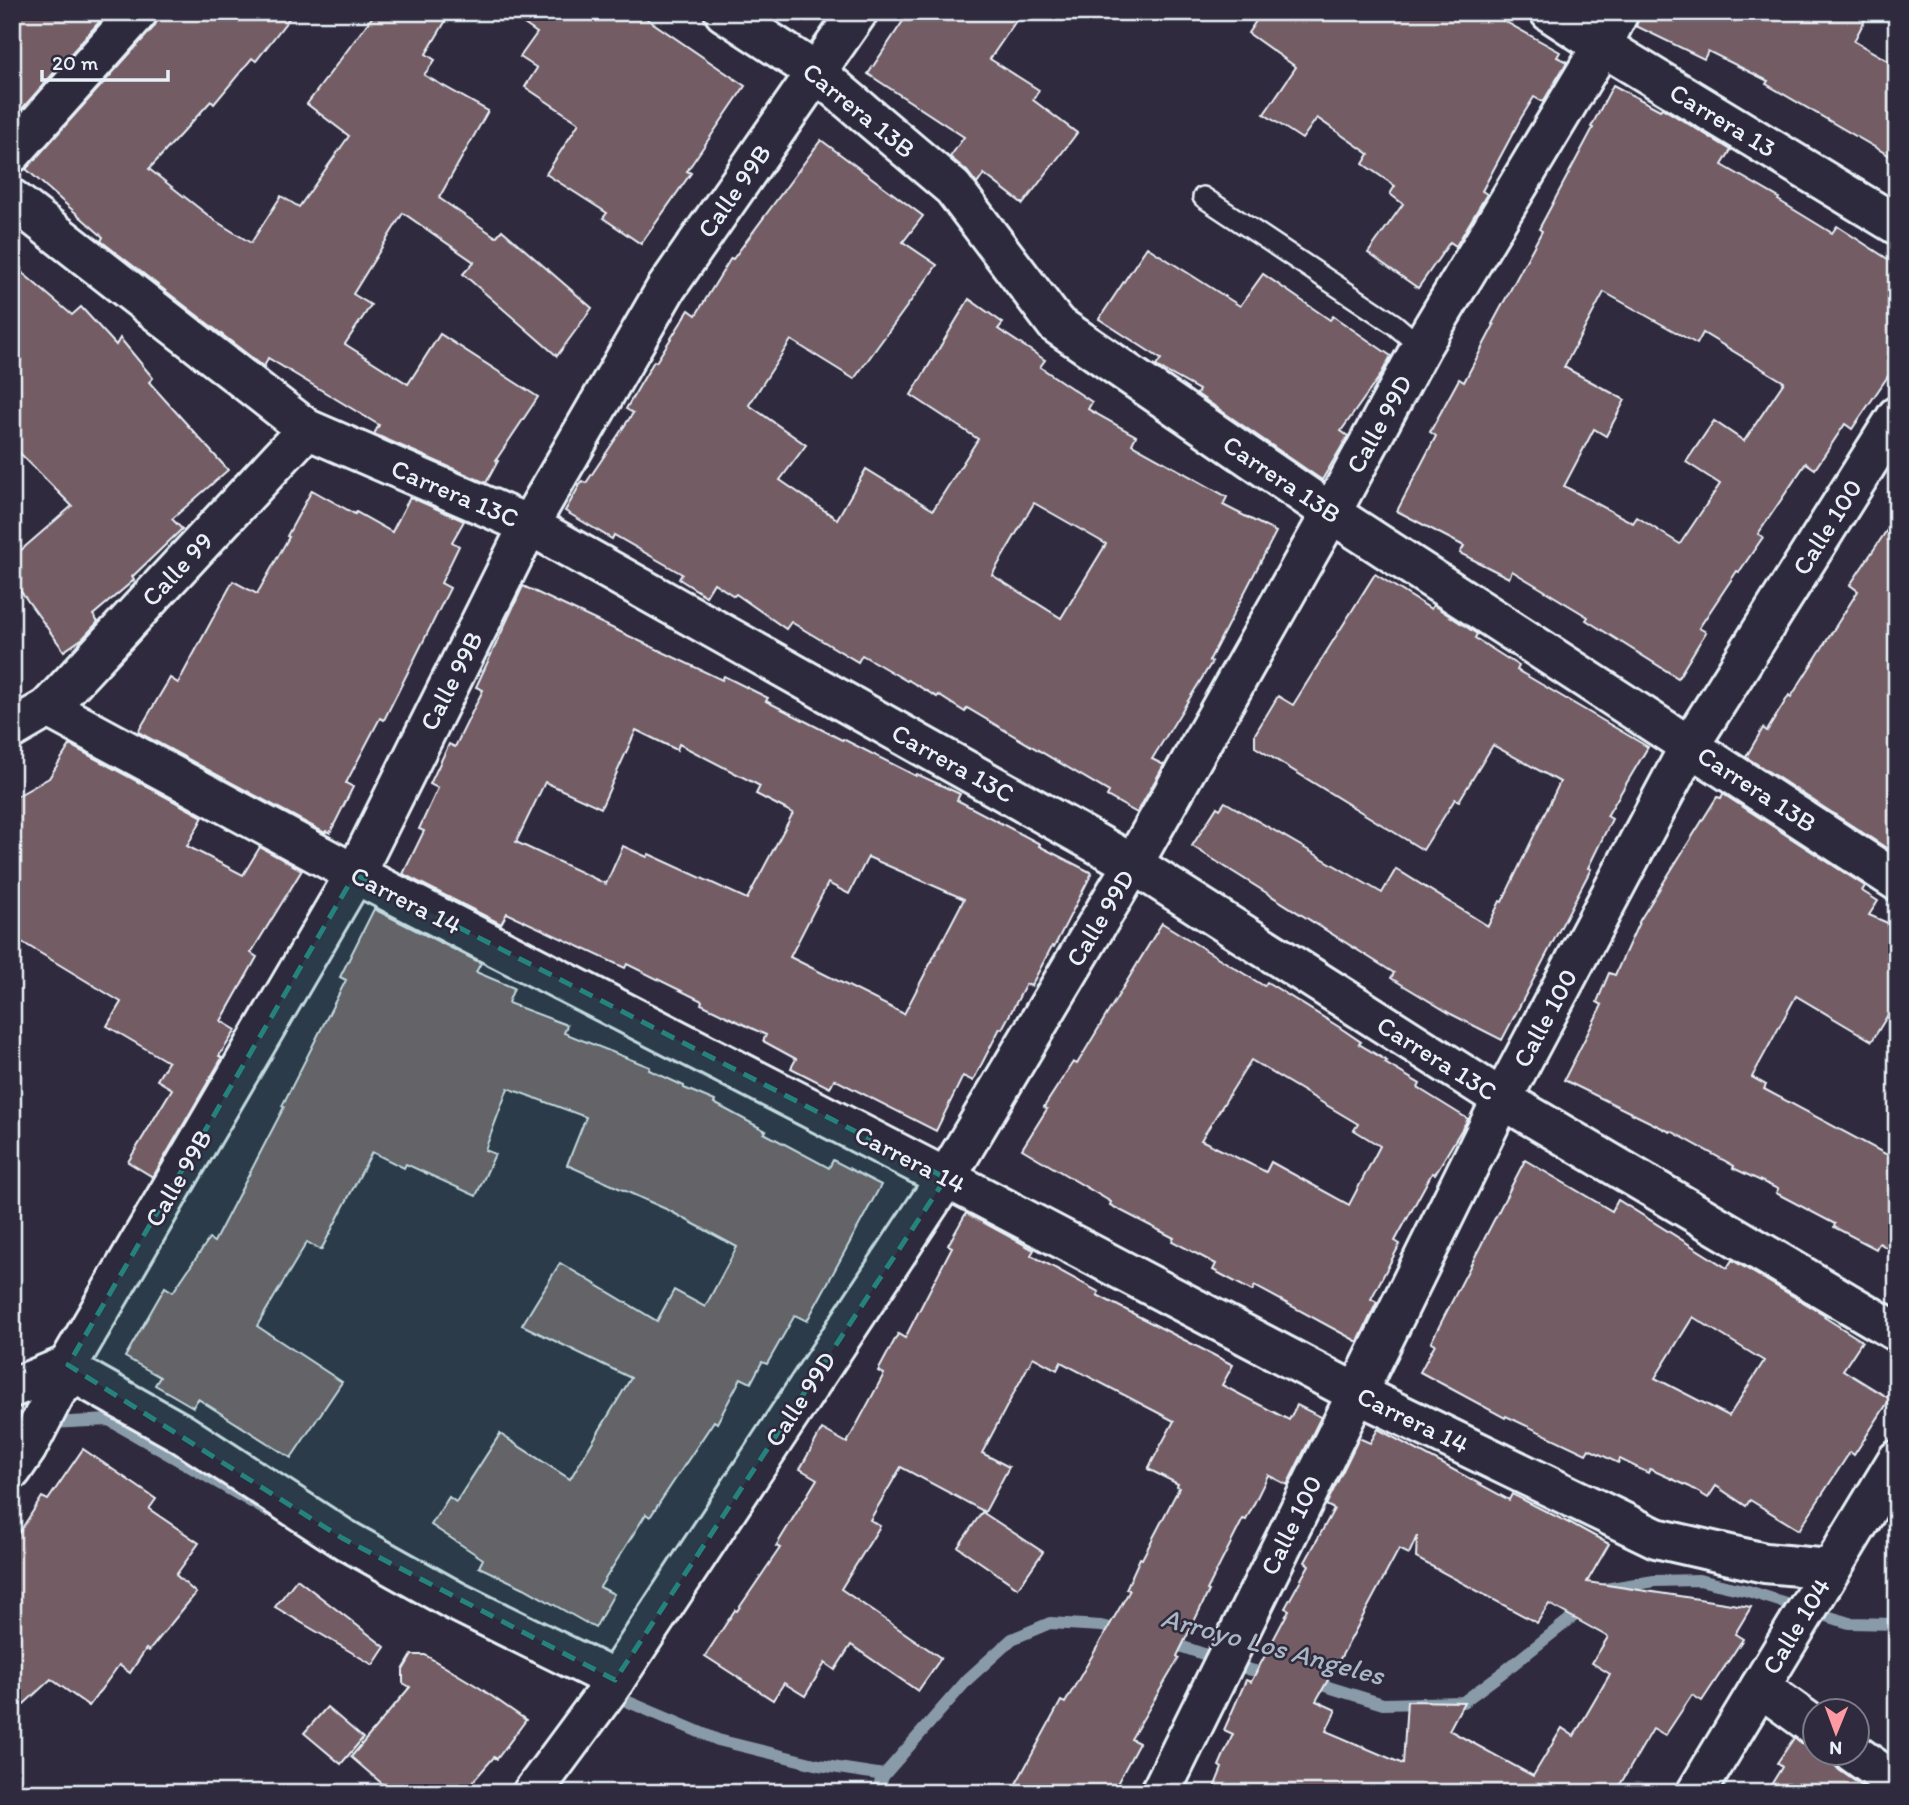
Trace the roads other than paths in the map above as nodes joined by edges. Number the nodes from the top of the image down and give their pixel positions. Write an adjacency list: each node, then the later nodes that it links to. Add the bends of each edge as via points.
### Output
1 (138, 12): 8 (street)
2 (724, 12): 7 (street, Carrera 13B)
3 (858, 12): 7 (street, Calle 99B)
4 (1550, 12): 6 (street, Carrera 13)
5 (1619, 12): 6 (street, Calle 99D)
6 (1602, 47): 11 (street, Carrera 13); 12 (street, Calle 99D)
7 (817, 73): 15 (street, Carrera 13B, via 953,188 1056,324); 16 (street, Calle 99B, via 665,290)
8 (12, 153)
9 (1203, 197): 12 (lane, via 1394,324)
10 (12, 199): 14 (street, Carrera 13C)
11 (1897, 225)
12 (1421, 347): 15 (street, Calle 99D)
13 (1897, 416): 19 (street, Calle 100)
14 (307, 429): 16 (street, Carrera 13C); 17 (street, Calle 99)
15 (1331, 513): 19 (street, Carrera 13B); 20 (street, Calle 99D)
16 (529, 525): 20 (street, Carrera 13C); 21 (street, Calle 99B)
17 (47, 708): 18 (street); 21 (street, Carrera 14)
18 (12, 729)
19 (1690, 745): 22 (street, Carrera 13B); 23 (street, Calle 100)
20 (1133, 864): 23 (street, Carrera 13C); 24 (street, Calle 99D)
21 (355, 874): 24 (street, Carrera 14); 26 (street, Calle 99B)
22 (1897, 881)
23 (1502, 1099): 25 (street, Carrera 13C); 28 (street, Calle 100)
24 (946, 1178): 28 (street, Carrera 14); 32 (street, Calle 99D)
25 (1897, 1332)
26 (66, 1377): 27 (street); 29 (street, Calle 99B); 32 (street, via 181,1433 342,1538)
27 (12, 1388)
28 (1356, 1393): 31 (street, Carrera 14, via 1656,1538); 38 (street, Calle 100)
29 (20, 1459)
30 (1897, 1460): 31 (street, Calle 104)
31 (1827, 1574): 33 (street, Calle 104)
32 (612, 1684): 37 (street, Calle 99D)
33 (1760, 1686): 34 (street); 39 (street, Calle 104)
34 (1800, 1715)
35 (1870, 1765): 36 (street)
36 (1897, 1784)
37 (532, 1793)
38 (1160, 1793)
39 (1696, 1793)

